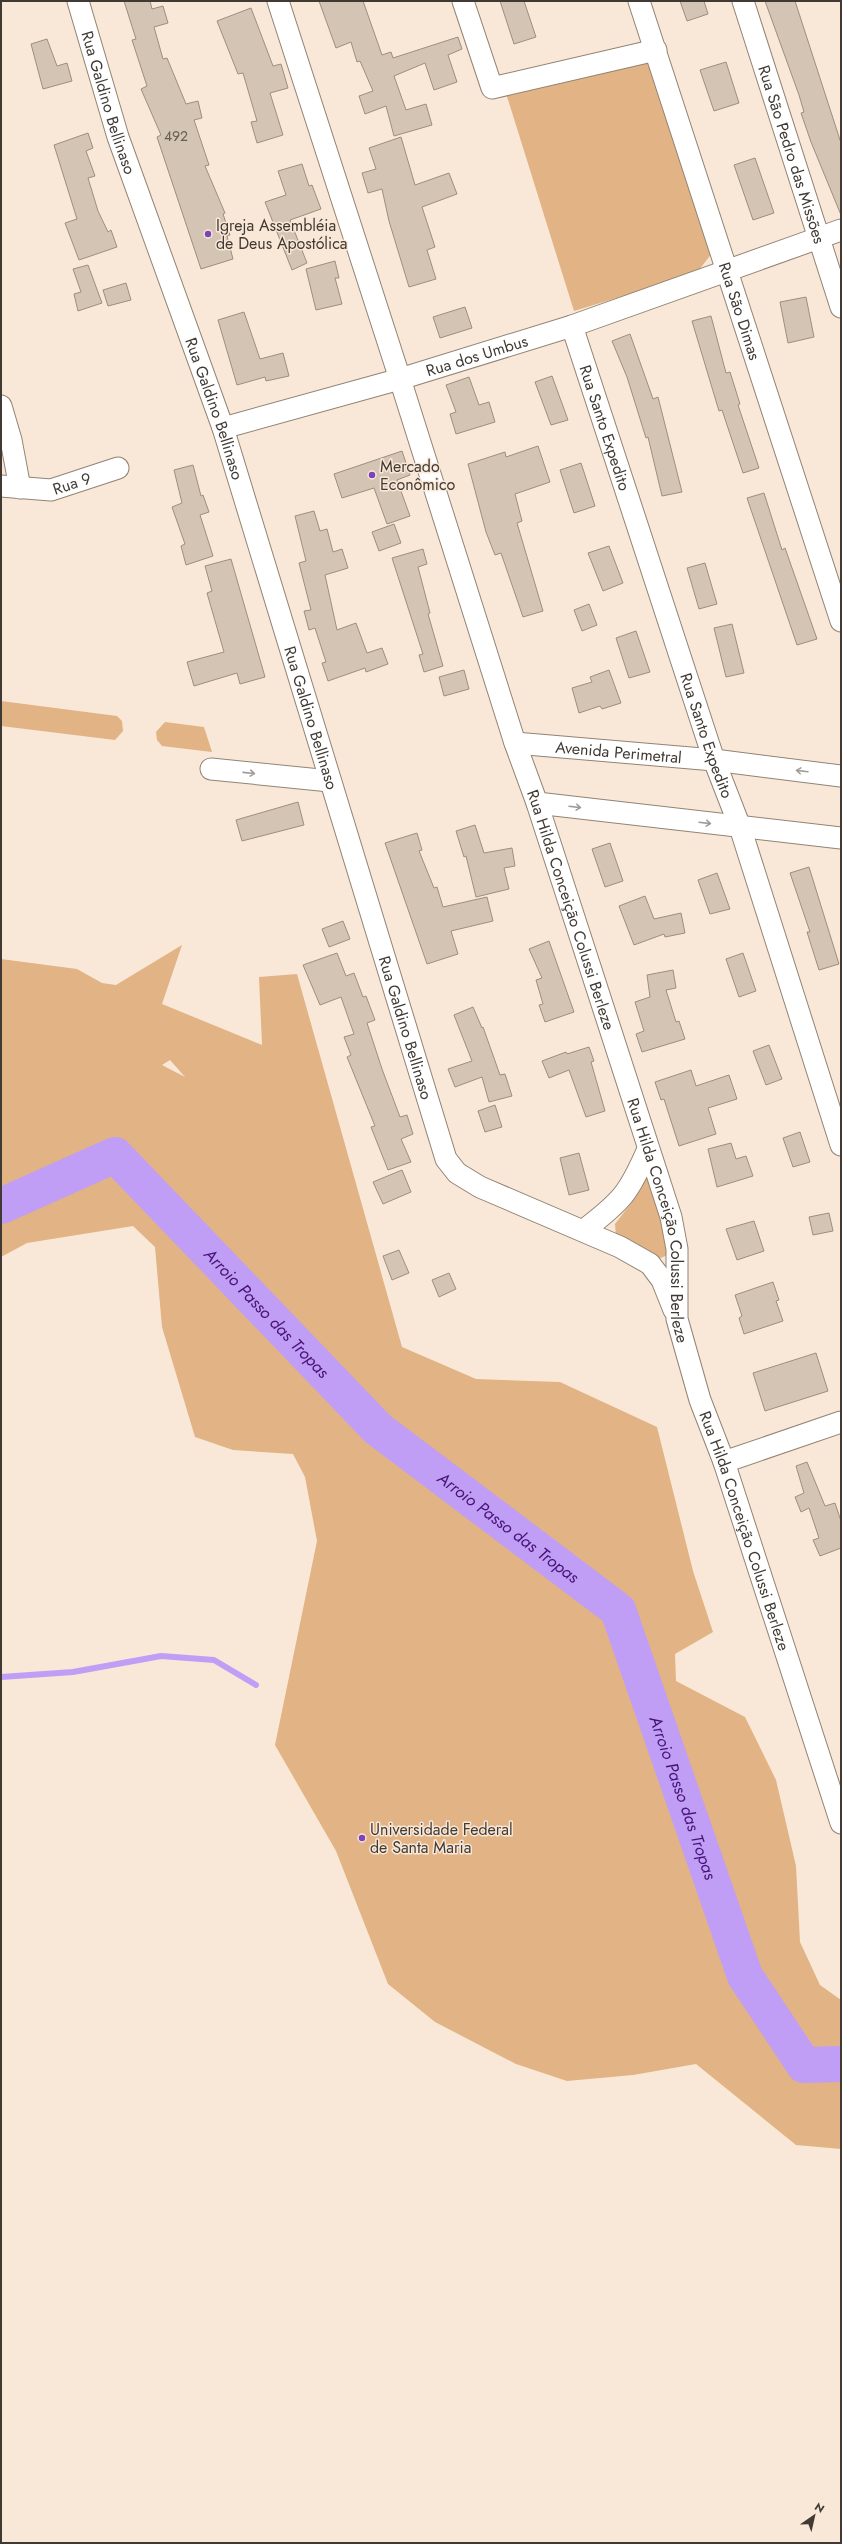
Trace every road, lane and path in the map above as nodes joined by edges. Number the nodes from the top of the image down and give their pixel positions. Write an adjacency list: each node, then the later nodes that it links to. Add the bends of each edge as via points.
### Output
1 (78, 1): 14 (street, Rua Galdino Bellinaso, via 118,137)
2 (278, 1): 12 (street, Rua Hilda Conceição Colussi Berleze)
3 (463, 1): 6 (street, via 492,88)
4 (639, 1): 6 (street, Rua São Dimas)
5 (743, 1): 8 (street, Rua São Pedro das Missões)
6 (656, 50): 9 (street, Rua São Dimas)
7 (841, 230): 8 (street, Rua dos Umbus)
8 (818, 237): 9 (street, Rua dos Umbus); 10 (street, Rua São Pedro das Missões)
9 (726, 269): 11 (street, Rua dos Umbus); 17 (street, Rua São Dimas)
10 (841, 308)
11 (572, 326): 12 (street, Rua dos Umbus); 19 (street, Rua Santo Expedito)
12 (400, 379): 14 (street, Rua dos Umbus); 18 (street, Rua Hilda Conceição Colussi Berleze)
13 (1, 406): 16 (street, via 11,440)
14 (223, 428): 22 (street, Rua Galdino Bellinaso)
15 (118, 468): 16 (street, Rua 9, via 51,490)
16 (10, 487)
17 (841, 621)
18 (515, 743): 19 (street, Avenida Perimetral); 23 (street, Rua Hilda Conceição Colussi Berleze)
19 (714, 760): 21 (street, Avenida Perimetral, one-way to 19); 24 (street, Rua Santo Expedito)
20 (211, 769): 22 (street, one-way to 22)
21 (841, 776)
22 (330, 781): 28 (street, Rua Galdino Bellinaso, via 446,1159 457,1174 480,1187)
23 (537, 803): 24 (street, one-way to 24); 27 (street, Rua Hilda Conceição Colussi Berleze)
24 (740, 827): 25 (street); 26 (street, Rua Santo Expedito)
25 (841, 838)
26 (841, 1145)
27 (648, 1149): 28 (street, via 633,1183 622,1199); 29 (street, Rua Hilda Conceição Colussi Berleze, via 671,1217)
28 (584, 1230): 30 (street, Rua Galdino Bellinaso, via 650,1264)
29 (677, 1258): 30 (street); 31 (street, Rua Hilda Conceição Colussi Berleze)
30 (654, 1270): 31 (street, Rua Galdino Bellinaso, via 662,1280)
31 (677, 1319): 33 (street, Rua Hilda Conceição Colussi Berleze, via 700,1400)
32 (841, 1422): 33 (street)
33 (724, 1462): 34 (street, Rua Hilda Conceição Colussi Berleze)
34 (841, 1823)

